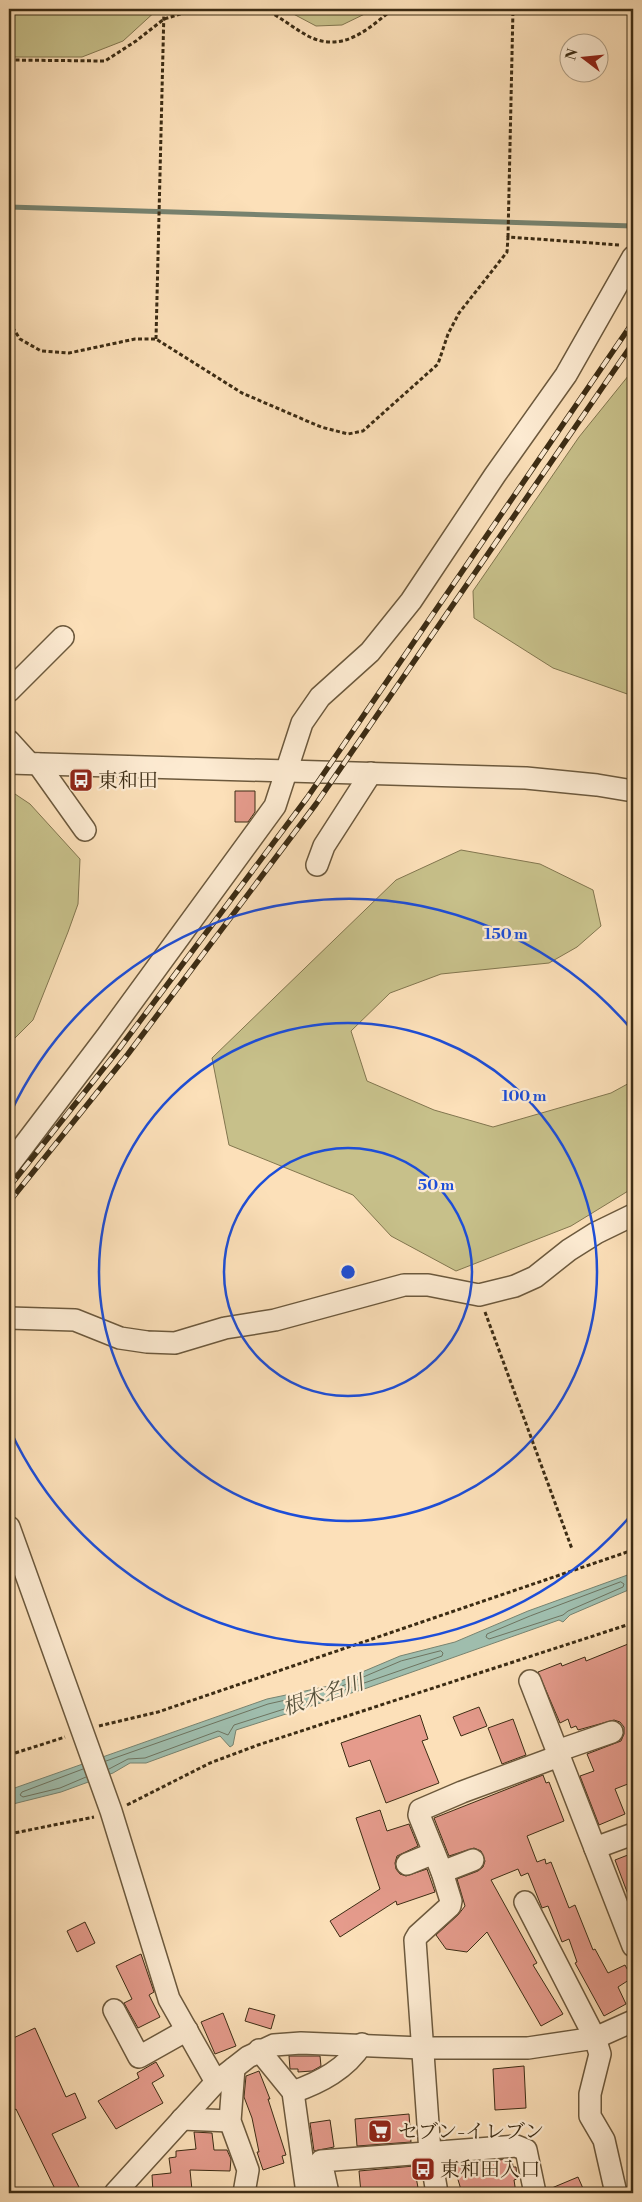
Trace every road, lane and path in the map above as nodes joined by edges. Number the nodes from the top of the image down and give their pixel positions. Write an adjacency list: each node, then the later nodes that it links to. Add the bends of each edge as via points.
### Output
1 (164, 9): 6 (path)
2 (197, 9): 6 (path)
3 (263, 9): 4 (path, via 311,37 334,42 359,36)
4 (393, 9)
5 (513, 9): 8 (path)
6 (164, 20): 7 (path, via 105,61); 11 (path)
7 (9, 60)
8 (508, 237): 9 (path); 11 (path, via 507,252 459,313 438,364 363,431 348,434 321,428 242,394)
9 (628, 251): 16 (street, via 566,375 411,601 370,652 320,697 302,723)
10 (9, 322): 11 (path, via 20,338 41,350 69,353 135,339)
11 (156, 339)
12 (63, 637): 13 (street)
13 (9, 691)
14 (9, 741): 15 (street)
15 (25, 763): 16 (street); 19 (street)
16 (287, 772): 17 (street); 21 (street, via 275,806)
17 (371, 773): 18 (street, via 558,780); 20 (street, via 324,846)
18 (633, 791)
19 (85, 830)
20 (317, 865)
21 (9, 1165)
22 (633, 1216): 23 (street, via 596,1233 535,1277)
23 (479, 1295): 24 (street, via 428,1285 404,1285 276,1320 225,1328 175,1343 120,1338 75,1320); 26 (path)
24 (9, 1318)
25 (9, 1527): 30 (street)
26 (572, 1549)
27 (633, 1550): 30 (path, via 158,1712)
28 (633, 1623): 34 (path, via 210,1763)
29 (530, 1681): 32 (street)
30 (82, 1732): 33 (path); 34 (street)
31 (612, 1732): 32 (street)
32 (558, 1754): 37 (street); 39 (street, via 420,1810 419,1815)
33 (9, 1755)
34 (111, 1813): 35 (path); 45 (street, via 145,1932 169,1999)
35 (9, 1834)
36 (633, 1834): 37 (street)
37 (595, 1848): 42 (street)
38 (473, 1860): 39 (street)
39 (438, 1863): 40 (street); 48 (street, via 450,1906 415,1940)
40 (407, 1864)
41 (525, 1902): 46 (street)
42 (633, 1946)
43 (114, 2010): 45 (street, via 139,2057)
44 (633, 2021): 46 (street)
45 (187, 2030): 51 (street)
46 (596, 2038): 48 (street, via 528,2048); 62 (street, via 600,2054 590,2094 590,2116 604,2140)
47 (362, 2044): 48 (street); 49 (street, via 302,2043 274,2045); 52 (street, via 355,2056 341,2068 319,2083)
48 (422, 2048): 55 (street)
49 (259, 2050): 50 (street); 52 (street)
50 (234, 2068): 51 (street); 54 (street)
51 (216, 2082): 53 (street)
52 (293, 2092): 58 (street)
53 (182, 2119): 54 (street); 56 (street)
54 (230, 2121): 57 (street, via 248,2170)
55 (430, 2152): 59 (street, via 321,2161); 60 (street); 61 (street, via 516,2146 526,2150)
56 (115, 2193)
57 (244, 2193)
58 (307, 2193)
59 (328, 2193)
60 (438, 2193)
61 (535, 2193)
62 (616, 2193)

